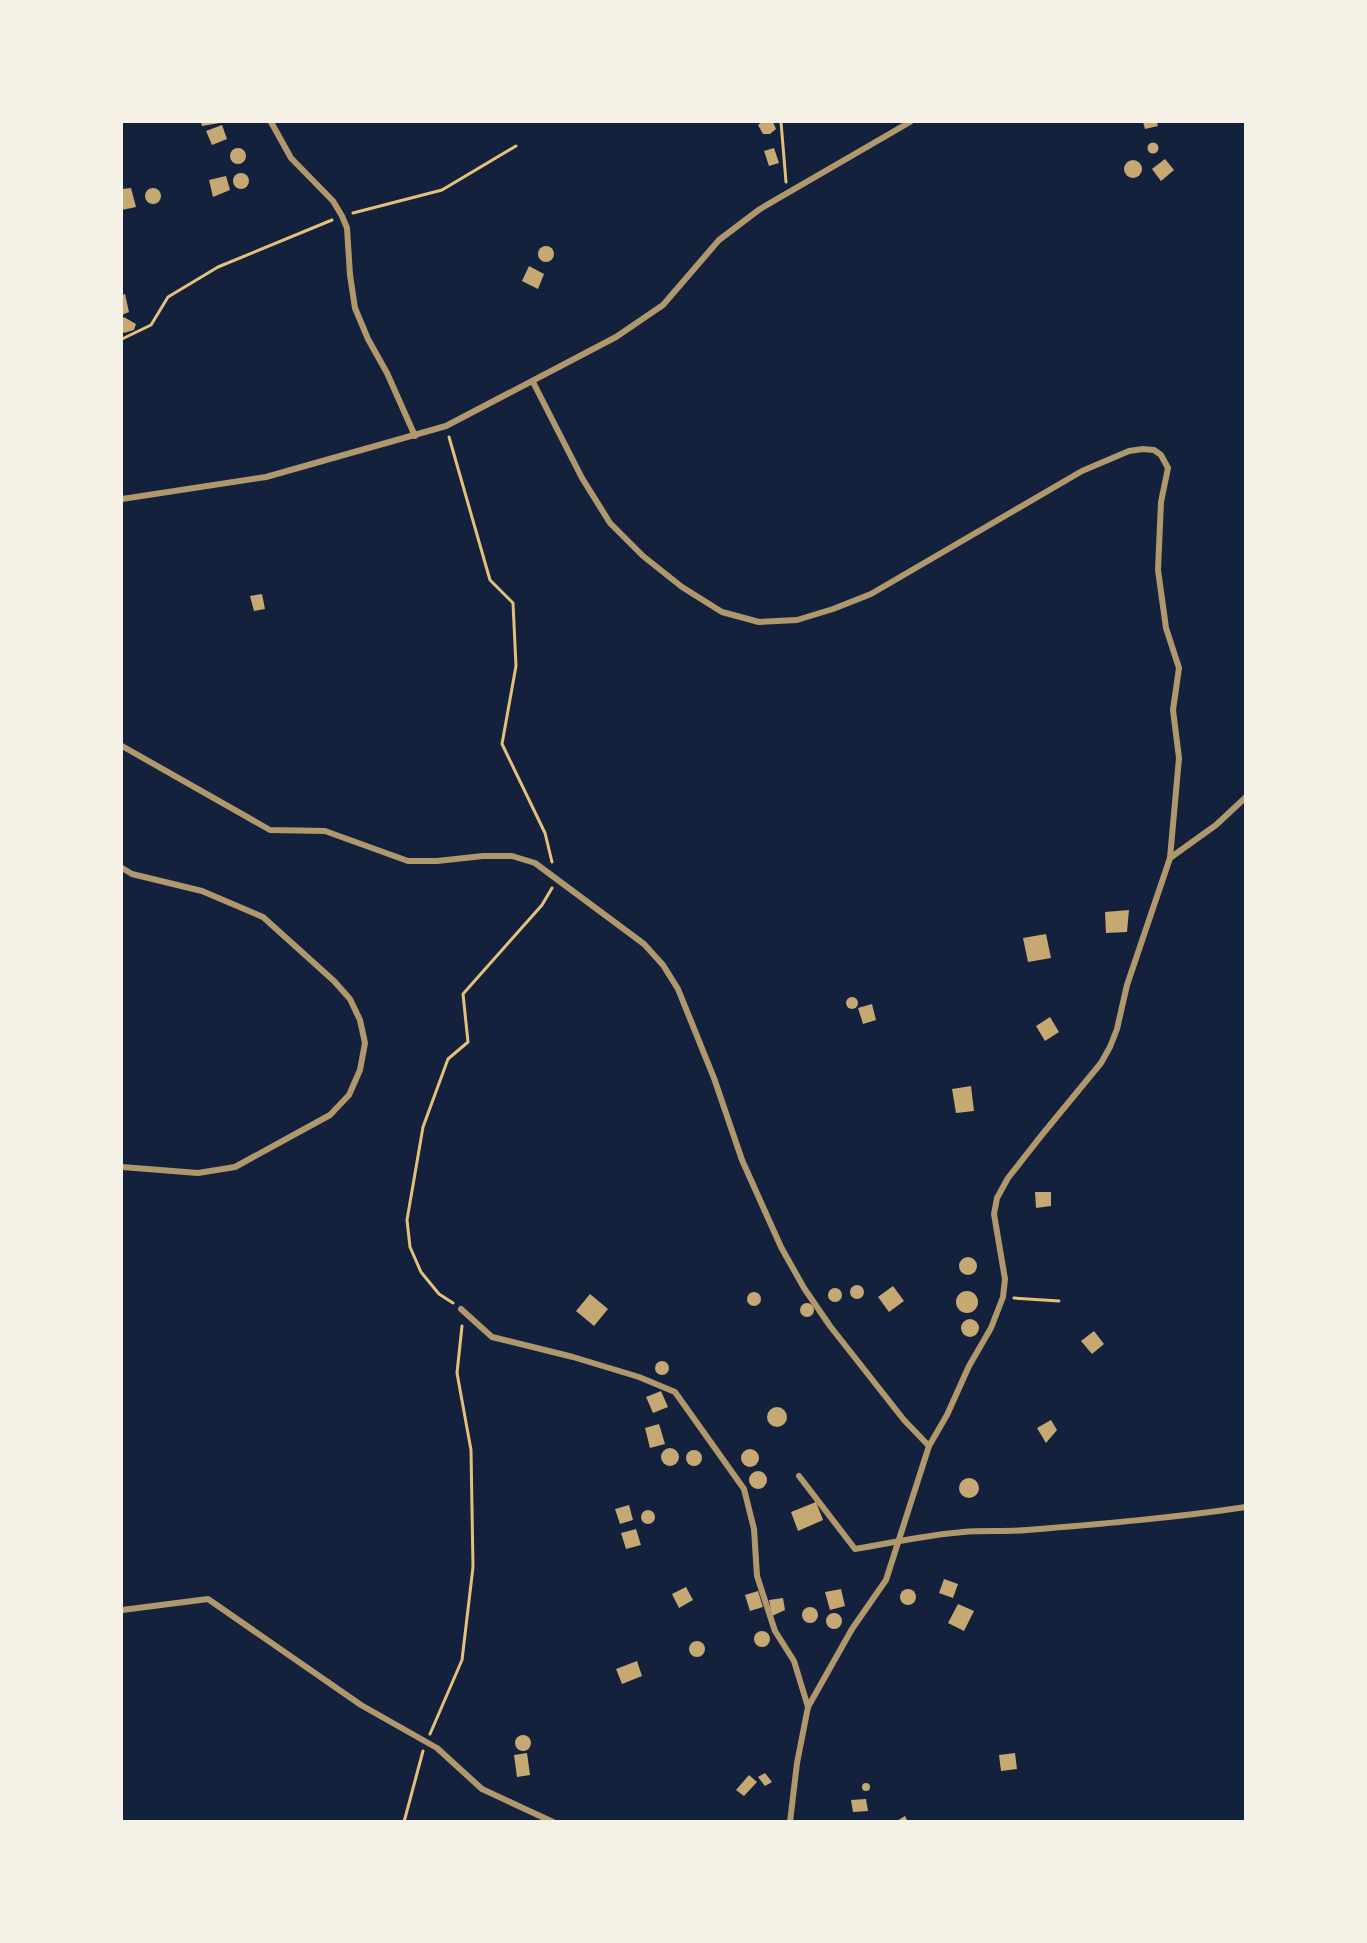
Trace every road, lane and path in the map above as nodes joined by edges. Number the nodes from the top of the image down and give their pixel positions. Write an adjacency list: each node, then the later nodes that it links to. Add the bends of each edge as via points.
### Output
1 (271, 122): 6 (street, via 291,158 333,201)
2 (781, 122): 5 (path, via 787,180)
3 (910, 122): 8 (street, via 760,209 719,240 663,305 616,338)
4 (516, 146): 6 (path, via 442,190)
5 (780, 187)
6 (342, 216): 7 (path, via 218,267 168,297 151,325); 10 (street, via 347,228 356,308)
7 (122, 339)
8 (533, 382): 9 (street); 14 (street, via 582,478 610,523 682,587 722,612 759,621 797,620 871,594 1082,471 1129,451 1154,450 1161,454 1168,468 1161,502 1158,570 1166,628 1179,668 1173,710 1179,758)
9 (446, 426): 10 (street); 16 (path, via 490,580 513,603 516,666 502,744 545,833)
10 (415, 436): 11 (street, via 266,477)
11 (122, 499)
12 (122, 746): 16 (street, via 270,830 325,831 408,861 512,856 535,863)
13 (1245, 797): 14 (street, via 1216,825)
14 (1170, 858): 18 (street, via 1110,1047 1008,1178 997,1198 994,1214 1005,1279)
15 (122, 868): 17 (street, via 132,874 202,891 263,917 350,999 365,1043 360,1070 348,1095 330,1115 236,1167 198,1173)
16 (557, 880): 20 (path, via 542,904 463,994 468,1042 448,1059 423,1126 407,1220 411,1247 421,1272 433,1287); 21 (street, via 644,944 663,965 678,989 762,1209 792,1267 830,1326)
17 (122, 1167)
18 (1003, 1298): 19 (path); 21 (street)
19 (1059, 1301)
20 (461, 1309): 26 (street, via 492,1337 573,1357 675,1392 744,1489 754,1528 757,1576 775,1631 794,1661); 27 (path, via 457,1373 471,1450 473,1567 462,1660)
21 (928, 1446): 24 (street)
22 (800, 1476): 24 (street, via 855,1548)
23 (1245, 1507): 24 (street, via 1080,1526 964,1532)
24 (899, 1542): 26 (street, via 886,1580 852,1629)
25 (122, 1610): 27 (street, via 208,1599 361,1705)
26 (808, 1707): 30 (street)
27 (426, 1742): 28 (path); 29 (street, via 482,1789)
28 (404, 1821)
29 (553, 1821)
30 (790, 1821)

